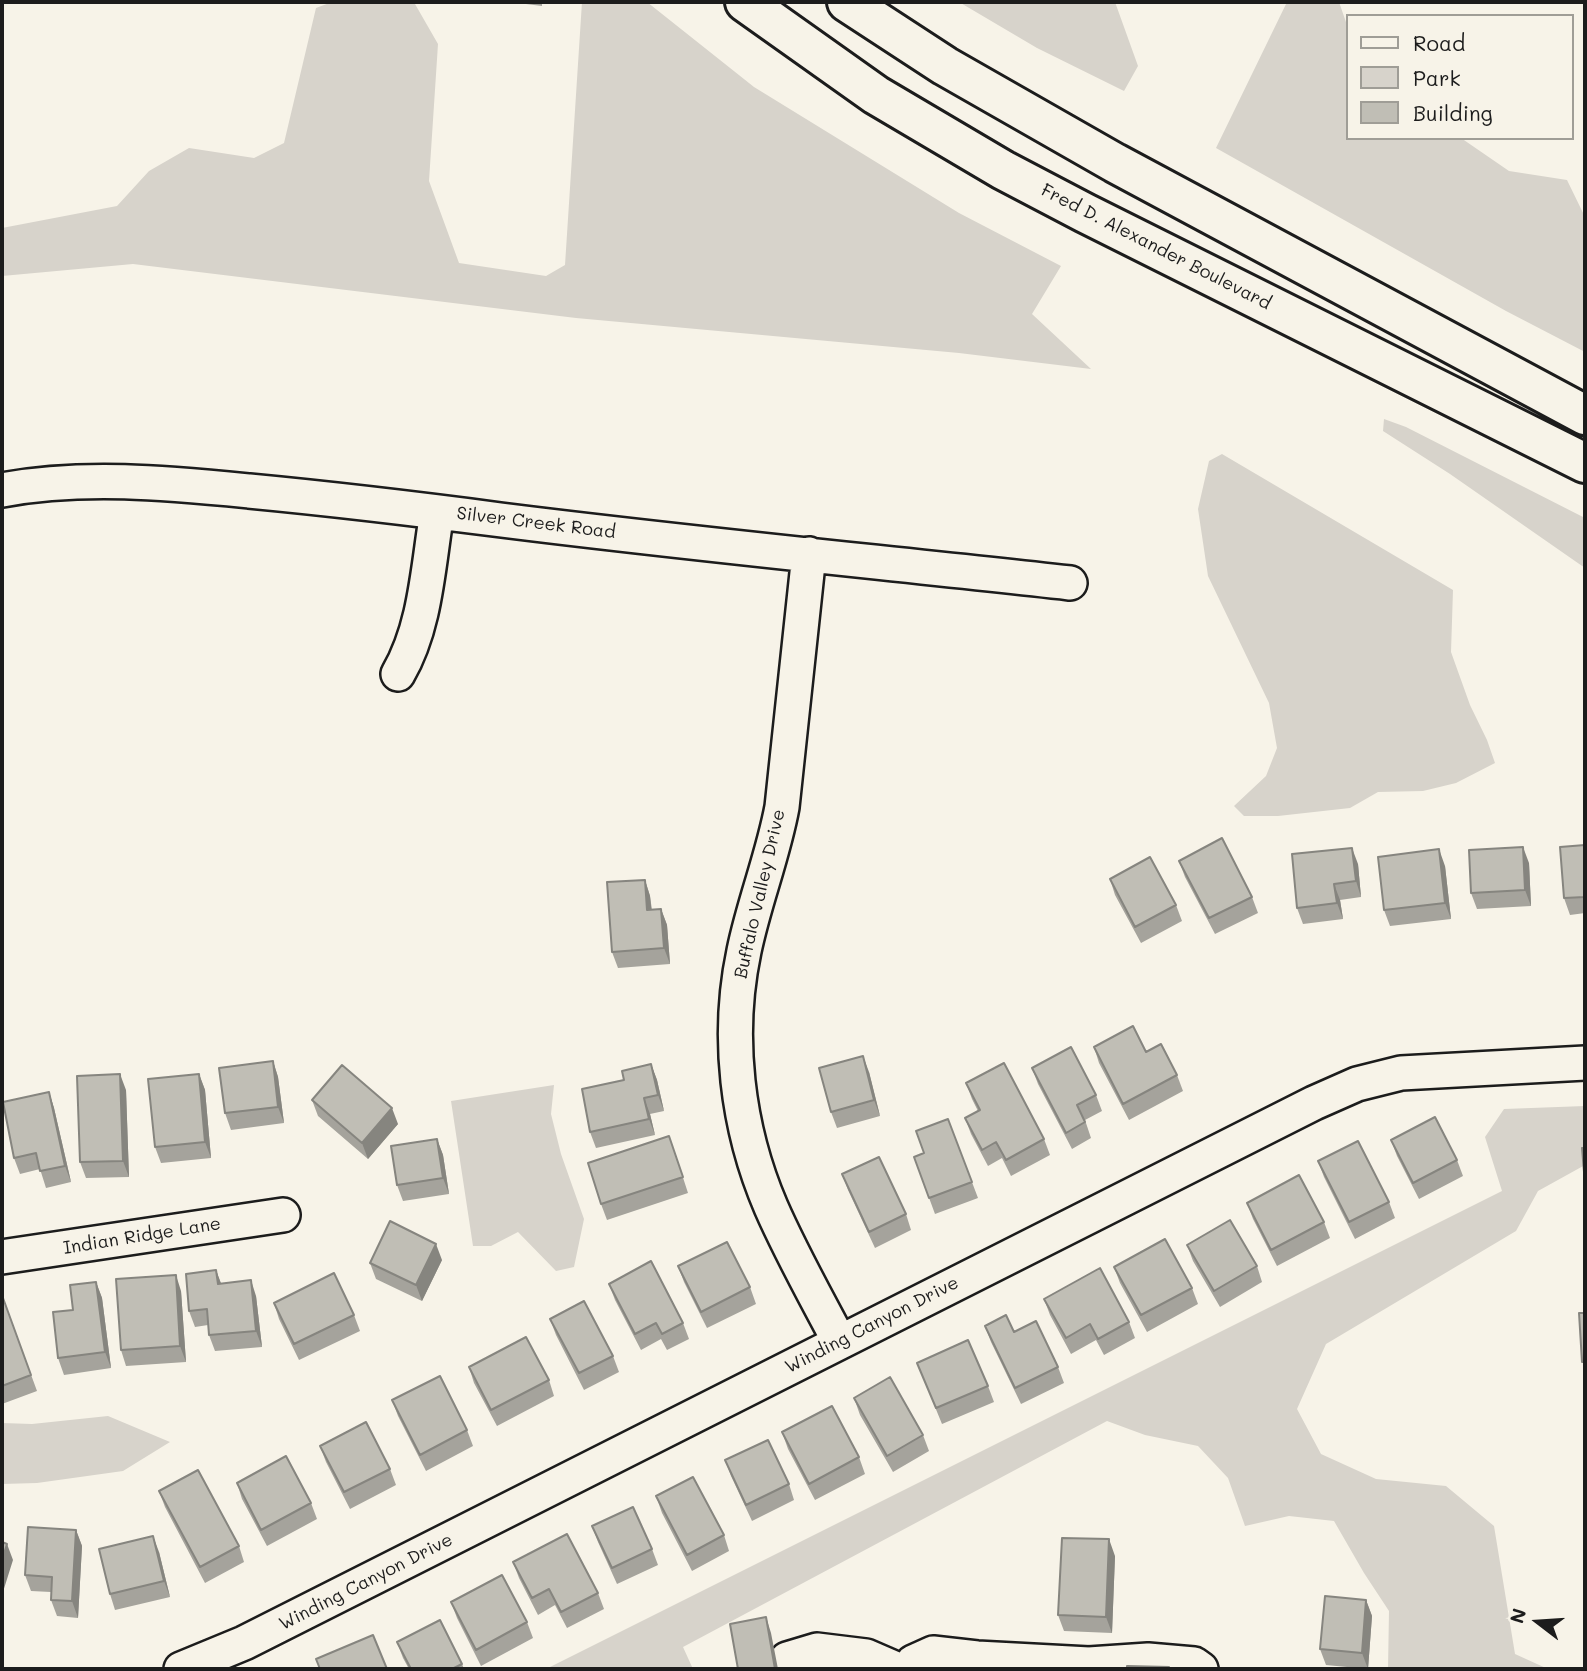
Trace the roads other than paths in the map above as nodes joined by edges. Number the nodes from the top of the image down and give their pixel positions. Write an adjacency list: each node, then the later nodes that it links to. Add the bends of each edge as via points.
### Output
1 (744, 2): 4 (main road, Fred D. Alexander Boulevard, via 876,94 1003,170)
2 (846, 2): 3 (main road, via 945,66 1115,163)
3 (1585, 415)
4 (1585, 463)
5 (2, 490): 6 (street, Silver Creek Road, via 94,481 171,484)
6 (437, 512): 7 (street, Silver Creek Road); 9 (street, via 417,631)
7 (809, 554): 8 (street, Silver Creek Road); 13 (street, Buffalo Valley Drive, via 782,807 743,953 734,1051 748,1137 770,1205)
8 (1070, 583)
9 (398, 674)
10 (1585, 1063): 13 (street, Winding Canyon Drive, via 1401,1073 1357,1084)
11 (283, 1215): 12 (street, Indian Ridge Lane)
12 (2, 1257)
13 (839, 1340): 15 (street, Winding Canyon Drive, via 244,1643)
14 (787, 1659): 16 (street, via 817,1650 866,1656)
15 (181, 1669)
16 (896, 1669)
17 (909, 1669): 18 (street, via 913,1662 933,1653 1089,1664 1148,1660 1194,1664)
18 (1201, 1669)

